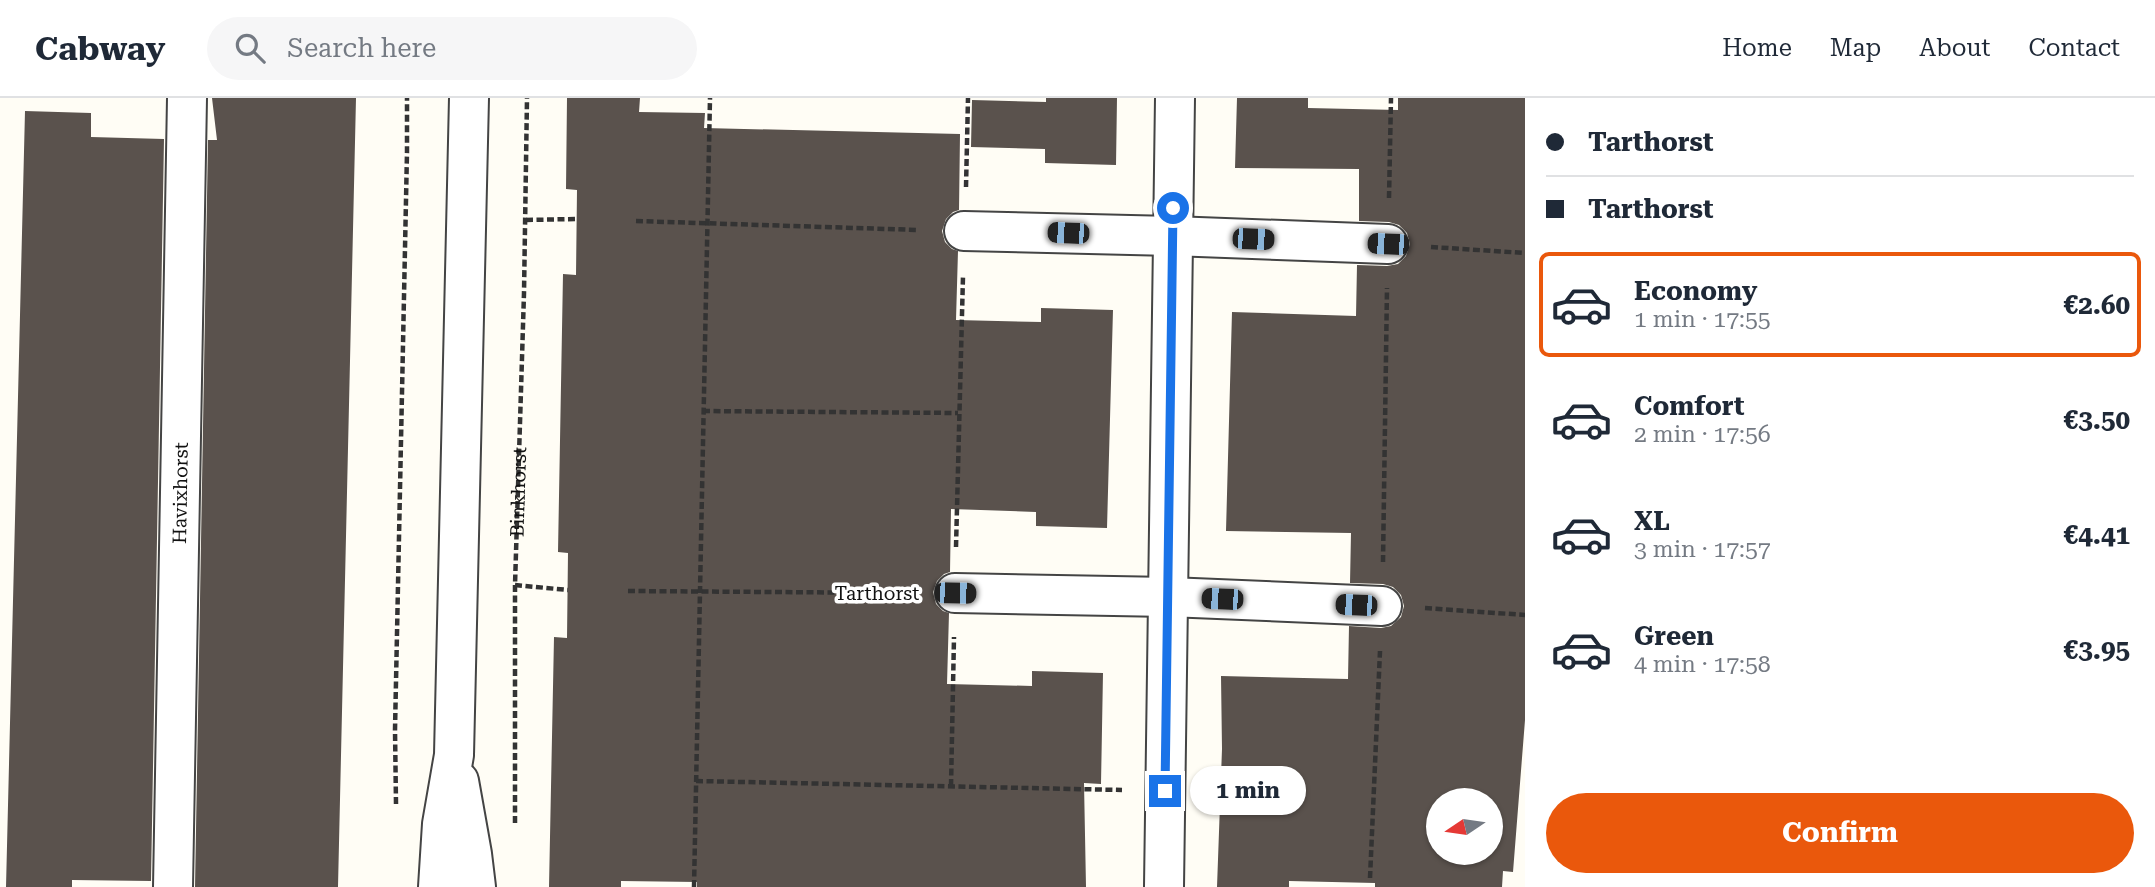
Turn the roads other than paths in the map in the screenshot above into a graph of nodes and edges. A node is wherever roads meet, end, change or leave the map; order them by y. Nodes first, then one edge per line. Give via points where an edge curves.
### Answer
1 (187, 98) edge
2 (469, 98) edge
3 (1175, 98) edge
4 (964, 231) road end
5 (1172, 236) junction
6 (1388, 244) road end
7 (955, 593) road end
8 (1169, 597) junction
9 (1382, 606) road end
10 (454, 755) junction
11 (173, 887) edge
12 (438, 887) edge
13 (476, 887) edge
14 (1164, 887) edge

1 - 11 street, Havixhorst
2 - 10 street
3 - 5 street
4 - 5 street
5 - 6 street
5 - 8 street
7 - 8 street
8 - 9 street
8 - 14 street
10 - 12 street via 442,824
10 - 13 street

